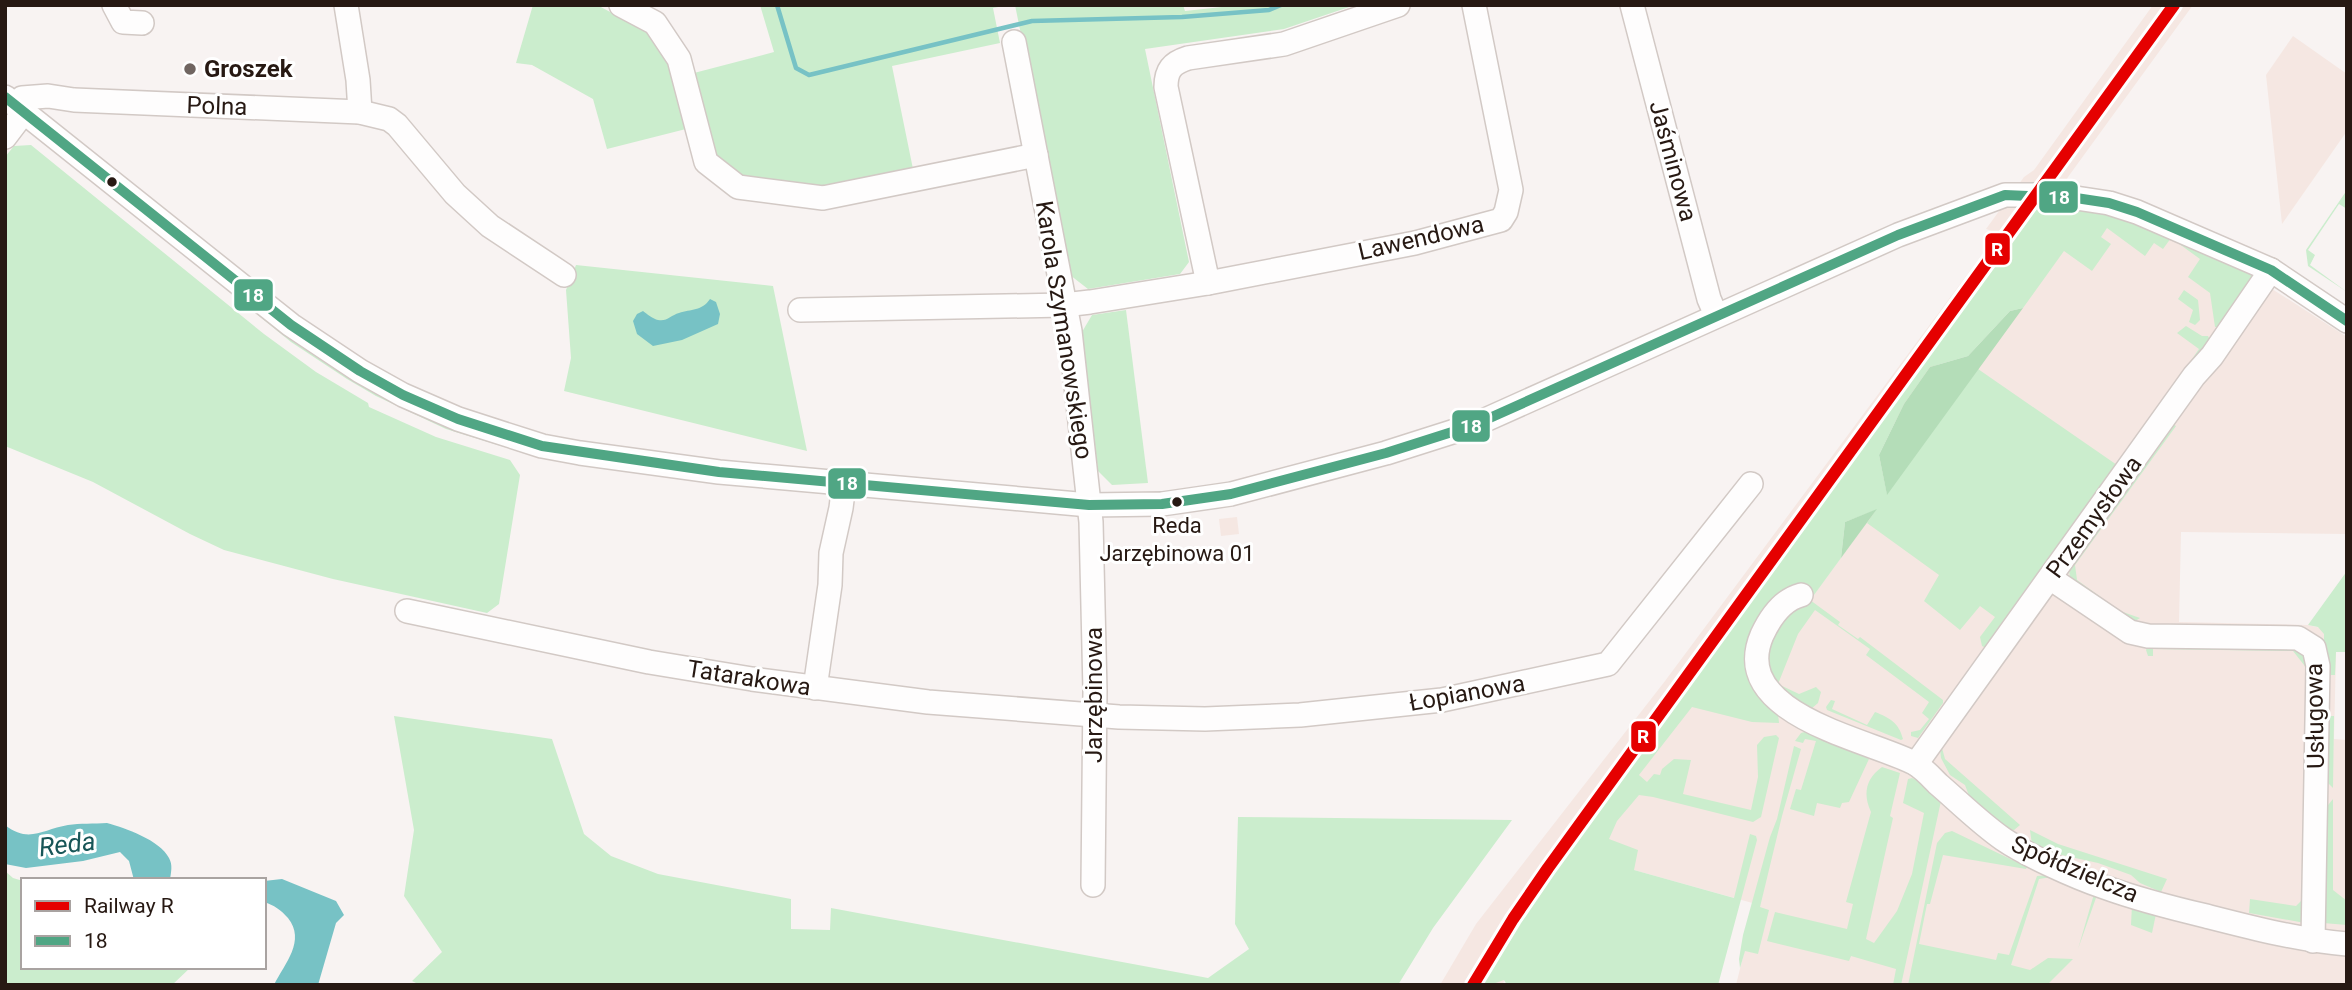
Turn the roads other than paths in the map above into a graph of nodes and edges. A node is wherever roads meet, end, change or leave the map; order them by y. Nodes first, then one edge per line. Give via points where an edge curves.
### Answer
1 (114, 5) edge
2 (346, 5) edge
3 (621, 5) edge
4 (1398, 5) edge
5 (1474, 5) edge
6 (1632, 5) edge
7 (142, 23) dead end
8 (1014, 42) dead end
9 (21, 109) edge
10 (359, 112) junction
11 (5, 136) edge
12 (1037, 155) junction
13 (2271, 270) junction
14 (564, 275) dead end
15 (1208, 283) junction
16 (1064, 305) junction
17 (800, 310) dead end
18 (1716, 315) junction
19 (2347, 321) edge
20 (844, 484) junction
21 (1751, 484) dead end
22 (1089, 506) junction
23 (2050, 578) junction
24 (1801, 595) dead end
25 (407, 611) dead end
26 (815, 688) junction
27 (1094, 716) junction
28 (1916, 764) junction
29 (1093, 885) dead end
30 (2313, 942) junction
31 (2347, 944) edge

1 - 7 street via 123,22
2 - 10 street
3 - 12 street via 655,23 679,59 706,162 737,187 823,198
4 - 15 street via 1284,44 1188,58 1170,67 1166,87
5 - 15 street, Lawendowa via 1511,190 1501,220 1415,243
6 - 18 street, Jaśminowa
8 - 12 street, Karola Szymanowskiego
9 - 10 street, Polna via 22,98 48,96
9 - 11 street
9 - 20 street via 291,325 353,367 432,408 539,456 580,453
10 - 14 street, Polna via 397,125 455,194 490,226
12 - 16 street, Karola Szymanowskiego
13 - 18 street via 2109,203 2005,195 1898,235
13 - 19 street
13 - 23 street, Przemysłowa
15 - 16 street, Lawendowa
16 - 17 street, Lawendowa
16 - 22 street, Karola Szymanowskiego
18 - 22 street via 1447,435 1231,494 1154,505
20 - 22 street
20 - 26 street
21 - 27 street, Łopianowa via 1608,664 1390,706 1229,718
22 - 27 street, Jarzębinowa
23 - 28 street, Przemysłowa
23 - 30 street, Usługowa via 2130,632 2298,638 2314,648 2318,666
24 - 28 street, Spółdzielcza via 1781,606 1768,623 1756,656 1758,674 1793,714
25 - 26 street, Tatarakowa via 649,662
26 - 27 street, Tatarakowa
27 - 29 street, Jarzębinowa
28 - 30 street, Spółdzielcza via 2003,839 2065,870 2166,906
30 - 31 street, Spółdzielcza

